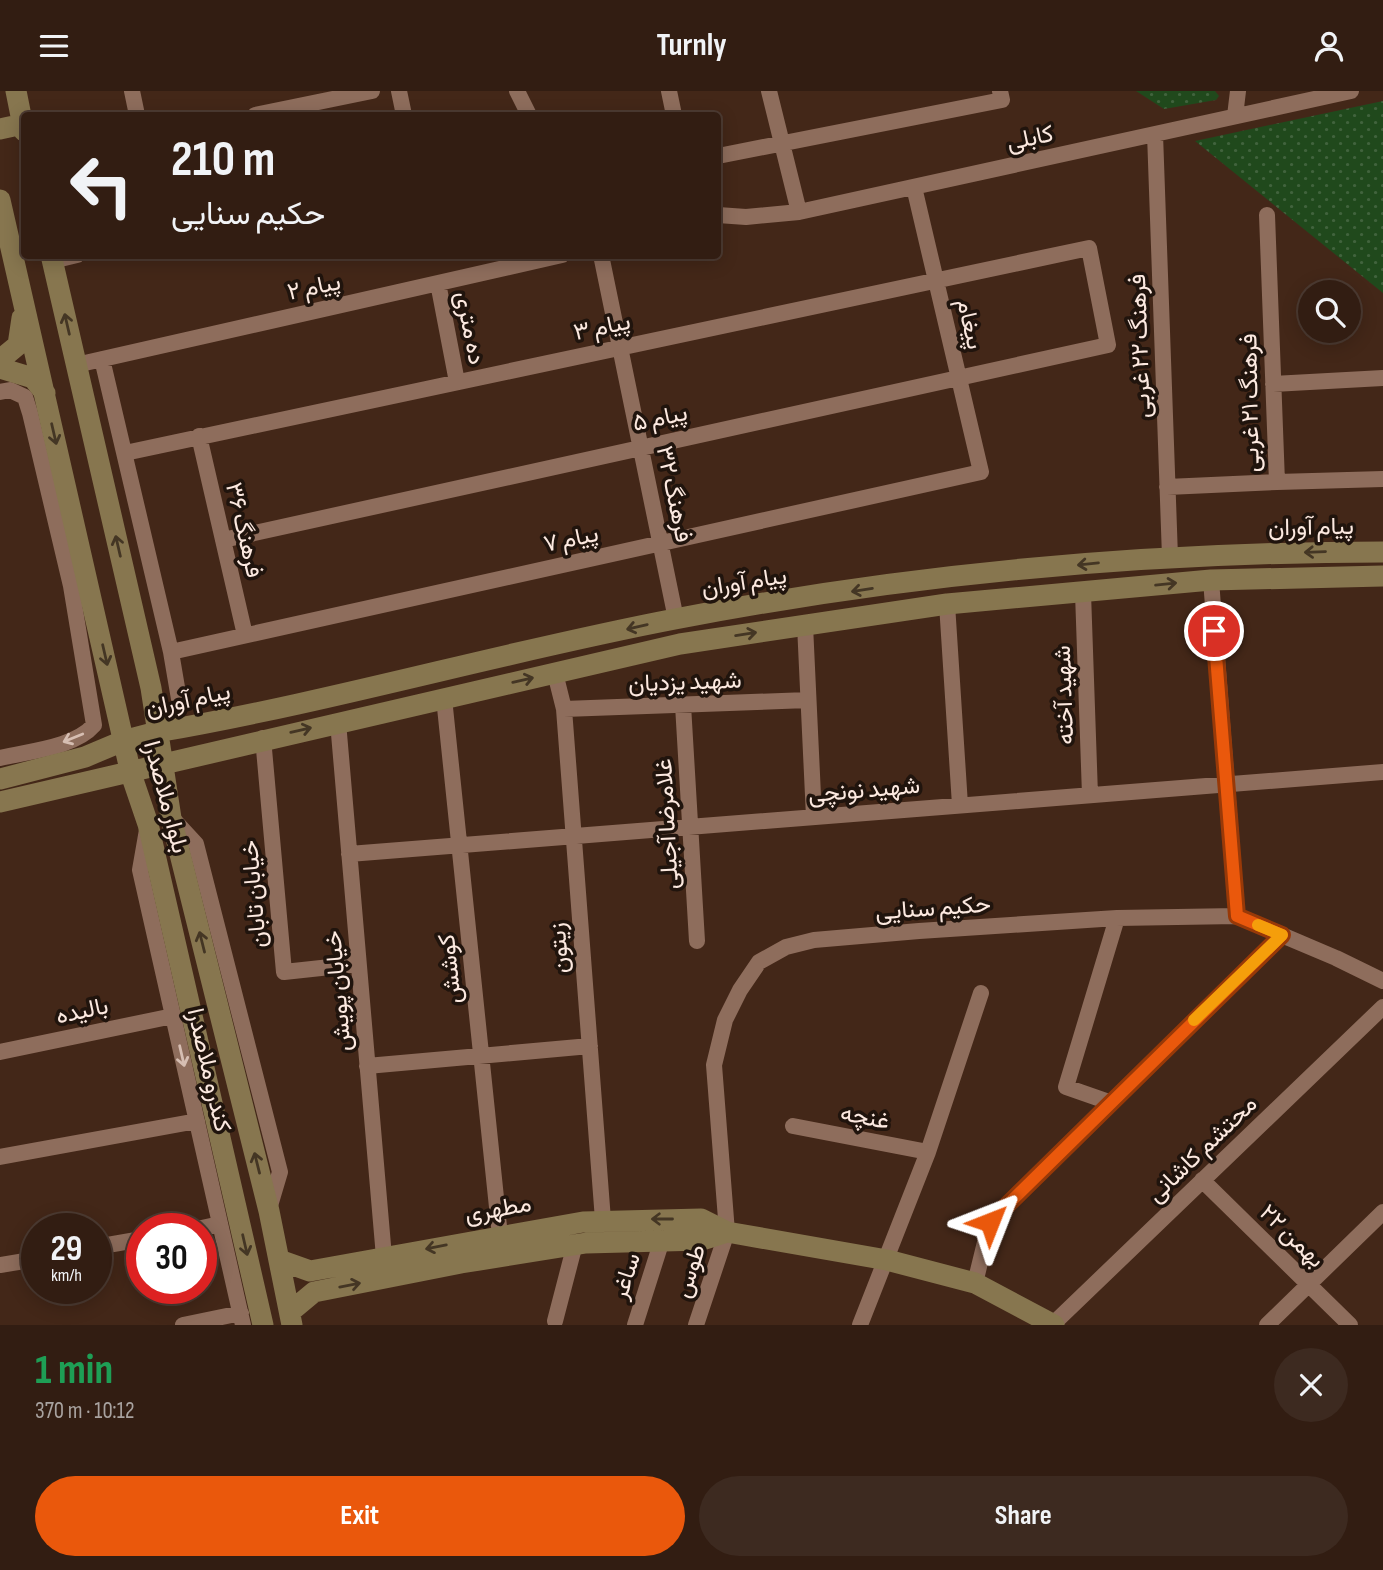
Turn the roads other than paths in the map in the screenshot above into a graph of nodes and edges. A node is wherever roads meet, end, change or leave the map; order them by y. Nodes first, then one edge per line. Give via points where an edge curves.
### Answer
1 (16, 91) edge
2 (132, 91) edge
3 (372, 91) edge
4 (399, 91) edge
5 (517, 91) edge
6 (669, 91) edge
7 (769, 91) edge
8 (1000, 91) edge
9 (1238, 91) edge
10 (1351, 91) edge
11 (136, 112) edge
12 (270, 112) edge
13 (403, 112) edge
14 (528, 112) edge
15 (673, 112) edge
16 (21, 114) edge
17 (1235, 116) junction
18 (21, 127) edge
19 (0, 129) edge
20 (1155, 134) junction
21 (782, 145) junction
22 (721, 155) edge
23 (914, 187) junction
24 (0, 200) edge
25 (799, 212) junction
26 (721, 215) edge
27 (1267, 215) dead end
28 (52, 259) edge
29 (544, 259) edge
30 (602, 259) edge
31 (936, 280) junction
32 (438, 283) junction
33 (22, 306) junction
34 (1108, 345) joint
35 (620, 347) junction
36 (102, 359) junction
37 (0, 361) edge
38 (76, 365) junction
39 (0, 368) edge
40 (959, 377) junction
41 (1383, 378) edge
42 (457, 381) junction
43 (1273, 384) junction
44 (0, 392) edge
45 (45, 394) junction
46 (199, 436) junction
47 (641, 446) junction
48 (125, 453) junction
49 (981, 472) joint
50 (1383, 479) edge
51 (1277, 482) junction
52 (1167, 487) junction
53 (223, 540) junction
54 (660, 543) junction
55 (1383, 552) edge
56 (1170, 557) junction
57 (1008, 572) junction
58 (153, 575) junction
59 (1383, 576) edge
60 (1211, 580) junction
61 (126, 582) junction
62 (71, 586) junction
63 (1083, 593) junction
64 (1010, 599) junction
65 (947, 604) junction
66 (97, 619) junction
67 (676, 619) junction
68 (805, 625) junction
69 (245, 635) junction
70 (171, 652) junction
71 (555, 673) junction
72 (151, 688) junction
73 (115, 696) junction
74 (444, 698) junction
75 (179, 699) dead end
76 (808, 700) junction
77 (683, 705) junction
78 (564, 709) junction
79 (338, 722) junction
80 (205, 724) junction
81 (157, 732) junction
82 (263, 738) junction
83 (123, 741) junction
84 (211, 751) junction
85 (85, 757) junction
86 (0, 758) edge
87 (164, 765) junction
88 (1383, 772) edge
89 (131, 774) junction
90 (0, 779) edge
91 (89, 779) junction
92 (1224, 784) junction
93 (1090, 795) junction
94 (0, 802) edge
95 (960, 805) junction
96 (814, 817) junction
97 (171, 818) junction
98 (148, 824) junction
99 (688, 827) junction
100 (574, 836) junction
101 (460, 845) junction
102 (349, 854) junction
103 (1237, 916) junction
104 (1117, 918) junction
105 (1282, 935) junction
106 (697, 941) dead end
107 (358, 964) junction
108 (1383, 981) edge
109 (982, 993) dead end
110 (1383, 1007) edge
111 (173, 1016) junction
112 (590, 1046) junction
113 (0, 1052) edge
114 (481, 1056) junction
115 (367, 1066) junction
116 (1109, 1102) junction
117 (197, 1121) junction
118 (793, 1126) dead end
119 (928, 1152) junction
120 (0, 1157) edge
121 (1202, 1180) junction
122 (1383, 1212) edge
123 (603, 1220) junction
124 (220, 1224) junction
125 (217, 1225) edge
126 (727, 1232) junction
127 (500, 1236) junction
128 (662, 1240) junction
129 (575, 1244) junction
130 (384, 1257) junction
131 (279, 1259) junction
132 (887, 1260) junction
133 (21, 1262) edge
134 (0, 1265) edge
135 (312, 1281) junction
136 (975, 1283) junction
137 (1309, 1284) junction
138 (242, 1319) edge
139 (291, 1319) edge
140 (555, 1321) dead end
141 (183, 1325) edge
142 (263, 1325) edge
143 (635, 1325) edge
144 (696, 1325) edge
145 (860, 1325) edge
146 (1053, 1325) edge
147 (1267, 1325) edge
148 (1350, 1325) edge

1 - 16 main road
2 - 11 street
3 - 12 street
4 - 13 street
5 - 14 street
6 - 15 street
7 - 21 street
8 - 21 street via 1002,100
9 - 17 street
10 - 17 street, کابلی
17 - 20 street, کابلی
18 - 19 main road
20 - 23 street, کابلی
20 - 52 street, فرهنگ ۲۲ غربی
21 - 22 street
21 - 25 street
23 - 25 street, کابلی
23 - 31 street, پیغام
24 - 33 main road, بلوار ملاصدرا
25 - 26 street, کابلی
27 - 43 street, فرهنگ ۲۱ غربی
38 -> 28 main road, بلوار ملاصدرا
29 - 32 street, پیام ۲
30 - 35 street, فرهنگ ۳۲
31 - 34 street, پیام ۳ via 1088,248
31 - 35 street, پیام ۳
31 - 40 street, پیغام
32 - 36 street, پیام ۲
32 - 42 street, ده متری
33 - 37 main road via 18,345
33 - 45 main road, بلوار ملاصدرا
34 - 40 street, پیام ۵
35 - 42 street, پیام ۳
35 - 47 street, فرهنگ ۳۲
36 - 38 street, پیام ۲
36 - 48 street
61 -> 38 main road, بلوار ملاصدرا
39 - 45 main road via 33,378
40 - 47 street, پیام ۵
40 - 49 street, پیغام
41 - 43 street
42 - 46 street, پیام ۳
43 - 51 street, فرهنگ ۲۱ غربی
44 - 62 street via 10,390 25,397
45 -> 66 main road, بلوار ملاصدرا
46 - 48 street, پیام ۳
46 - 53 street, فرهنگ ۳۶
47 - 53 street, پیام ۵
47 - 54 street, فرهنگ ۳۲
48 - 58 street
49 - 54 street, پیام ۷
50 - 51 street
51 - 52 street, فرهنگ ۲۱ غربی
52 - 56 street, فرهنگ ۲۲ غربی
53 - 69 street, فرهنگ ۳۶
54 - 67 street, فرهنگ ۳۲
54 - 69 street, پیام ۷
55 -> 56 main road, پیام آوران
56 -> 57 main road, پیام آوران
57 - 64 main road
57 -> 67 main road, پیام آوران via 936,578
58 - 61 street
58 - 70 street
59 - 60 main road, پیام آوران
63 -> 60 main road, پیام آوران
60 - 92 street
61 - 72 main road, بلوار ملاصدرا
62 - 66 street
62 -> 86 street via 94,725 60,743
63 - 64 main road, پیام آوران
63 - 93 street, شهید آخته
64 - 65 main road, پیام آوران
65 - 68 main road, پیام آوران
65 - 95 street
66 -> 73 main road, بلوار ملاصدرا
67 -> 80 main road, پیام آوران
71 -> 68 main road, پیام آوران via 680,644
68 - 76 street
69 - 70 street, پیام ۷
70 - 75 street
74 -> 71 main road, پیام آوران
71 - 78 street, زیتون
72 - 73 main road via 133,698
72 - 81 main road, بلوار ملاصدرا
73 - 83 main road, بلوار ملاصدرا
74 - 79 main road, پیام آوران
74 - 101 street, کوشش
76 - 77 street, شهید یزدیان
76 - 96 street
77 - 78 street, شهید یزدیان
77 - 99 street, غلامرضا آجیلی
78 - 100 street, زیتون
82 -> 79 main road, پیام آوران
79 - 102 street, خیابان پویش
80 - 81 main road, پیام آوران
80 - 84 main road via 199,740
81 - 83 main road, پیام آوران
81 - 87 main road, بلوار ملاصدرا
82 - 84 main road, پیام آوران
82 - 107 street, خیابان تابان via 284,972
83 - 85 main road, پیام آوران
83 - 89 main road, بلوار ملاصدرا
84 - 87 main road, پیام آوران
85 - 90 main road, پیام آوران
85 - 91 main road via 93,764
87 - 89 main road, پیام آوران
87 - 97 main road, بلوار ملاصدرا
88 - 92 street, شهید نونچی
89 - 91 main road, پیام آوران
89 - 98 main road, بلوار ملاصدرا
91 - 94 main road, پیام آوران
92 - 93 street, شهید نونچی
92 - 103 street
93 - 95 street, شهید نونچی
95 - 96 street, شهید نونچی
96 - 99 street, شهید نونچی
97 - 98 main road via 154,812
131 -> 97 main road, بلوار ملاصدرا
98 - 111 street, کندرو ملاصدرا via 140,870
98 -> 142 main road, بلوار ملاصدرا
99 - 100 street, شهید نونچی
99 - 106 street, غلامرضا آجیلی
100 - 101 street, شهید نونچی
100 - 112 street, زیتون
101 - 102 street, شهید نونچی
101 - 114 street, کوشش
102 - 107 street, خیابان پویش
103 - 104 street, حکیم سنایی
103 - 105 street, حکیم سنایی
104 - 116 street via 1066,1087
104 - 126 street, حکیم سنایی via 814,940 786,947 759,962 725,1020 714,1065
105 - 108 street, حکیم سنایی
105 - 116 street
107 - 115 street, خیابان پویش
109 - 119 street
110 - 121 street, محتشم کاشانی
111 - 113 street, بالیده
111 -> 117 street, کندرو ملاصدرا
112 - 114 street
112 - 123 street, زیتون
114 - 115 street
114 - 127 street, کوشش
115 - 130 street, خیابان پویش
116 - 136 street via 990,1222
117 - 120 street
117 - 124 street, کندرو ملاصدرا
118 - 119 street, غنچه
119 - 132 street
121 - 137 street, ۲۲ بهمن
121 - 146 street, محتشم کاشانی
122 - 137 street
126 -> 123 main road, مطهری via 701,1219
123 - 127 main road, مطهری
124 - 125 street
124 - 138 street, کندرو ملاصدرا
126 - 128 main road, مطهری via 702,1240
126 - 132 main road, مطهری
126 - 144 street, طوس
127 -> 130 main road, مطهری
128 - 129 main road, مطهری
128 - 143 street, ساغر
135 -> 129 main road, مطهری
129 - 140 street
130 - 135 main road, مطهری
131 - 135 main road
131 - 139 main road, بلوار ملاصدرا
132 - 136 main road, مطهری
132 - 145 street
133 - 134 street
135 - 139 main road, مطهری
136 - 146 main road, مطهری
137 - 147 street
137 - 148 street, ۲۲ بهمن
138 - 141 street

